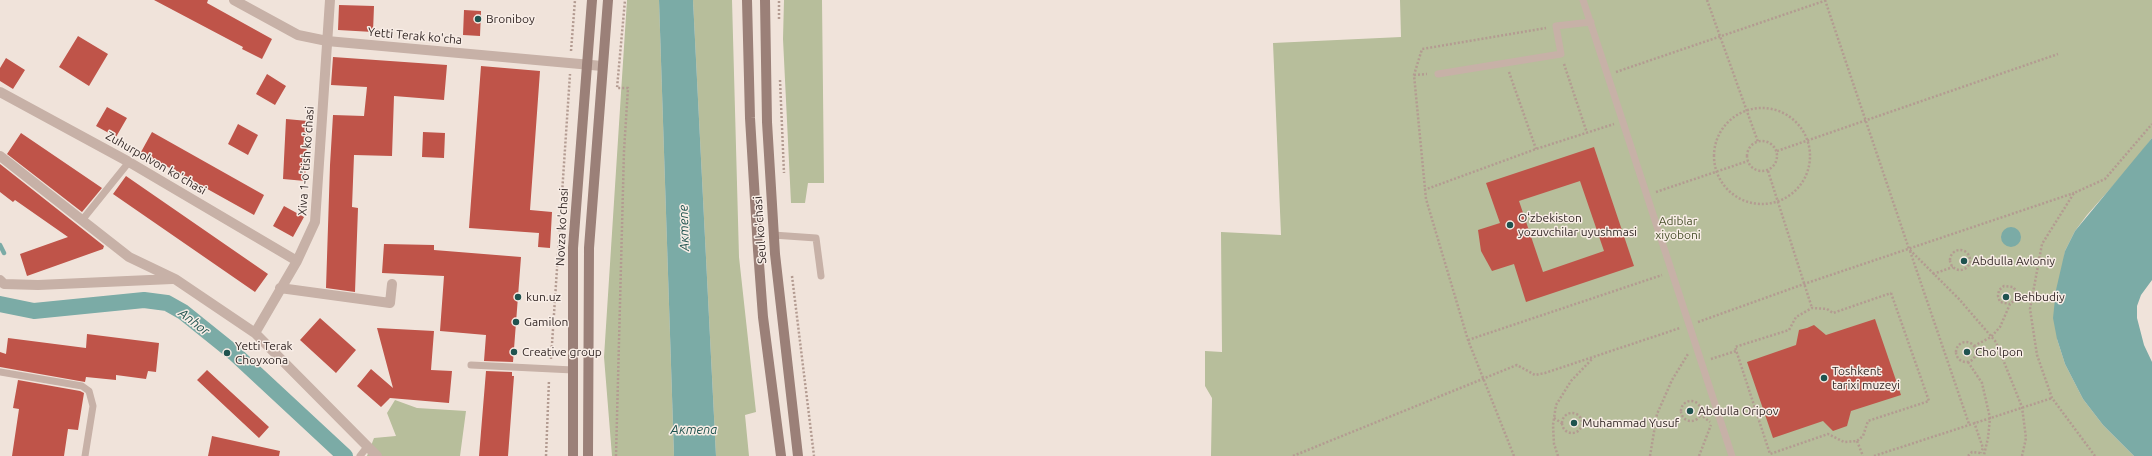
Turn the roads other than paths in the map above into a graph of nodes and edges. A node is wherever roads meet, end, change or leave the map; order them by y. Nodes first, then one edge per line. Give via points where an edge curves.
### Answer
1 (234, 0) edge
2 (330, 0) edge
3 (592, 0) edge
4 (608, 0) edge
5 (747, 0) edge
6 (765, 0) edge
7 (1583, 0) edge
8 (1591, 22) junction
9 (327, 41) junction
10 (586, 65) junction
11 (602, 66) junction
12 (1438, 74) dead end
13 (0, 92) edge
14 (0, 156) edge
15 (129, 162) junction
16 (83, 219) junction
17 (773, 235) junction
18 (297, 261) junction
19 (821, 276) dead end
20 (175, 279) junction
21 (0, 280) edge
22 (392, 284) dead end
23 (280, 288) junction
24 (255, 333) junction
25 (471, 365) dead end
26 (573, 370) junction
27 (0, 372) edge
28 (363, 452) edge
29 (85, 456) edge
30 (377, 456) edge
31 (573, 456) edge
32 (588, 456) edge
33 (781, 456) edge
34 (798, 456) edge
35 (1732, 456) edge

1 - 9 street, Yetti Terak ko'cha via 298,35
2 - 9 street, Xiva 1-o'tish ko'chasi
3 - 10 main road, Novza ko'chasi
4 - 11 main road
5 - 33 main road, Seul ko'chasi via 750,118 758,257
6 - 17 main road, Seul ko'chasi via 767,122
7 - 8 lane
8 - 12 lane via 1556,26 1561,54
8 - 35 lane
9 - 10 street, Yetti Terak ko'cha
9 - 18 street, Xiva 1-o'tish ko'chasi via 315,222
10 - 11 street, Yetti Terak ko'cha
10 - 26 main road, Novza ko'chasi via 573,248
11 - 32 main road via 590,248
13 - 15 street, Zuhurpolvon ko'chasi
14 - 16 street
15 - 16 lane
15 - 18 street, Zuhurpolvon ko'chasi
16 - 20 street via 129,257
17 - 19 lane via 816,238
17 - 34 main road, Seul ko'chasi
18 - 23 street, Xiva 1-o'tish ko'chasi
20 - 21 street via 38,285 4,284
20 - 24 street
22 - 23 street via 390,303
23 - 24 street, Xiva 1-o'tish ko'chasi
24 - 28 street
25 - 26 lane
26 - 31 main road, Novza ko'chasi
27 - 29 lane via 82,386 89,391 93,406
28 - 30 street

